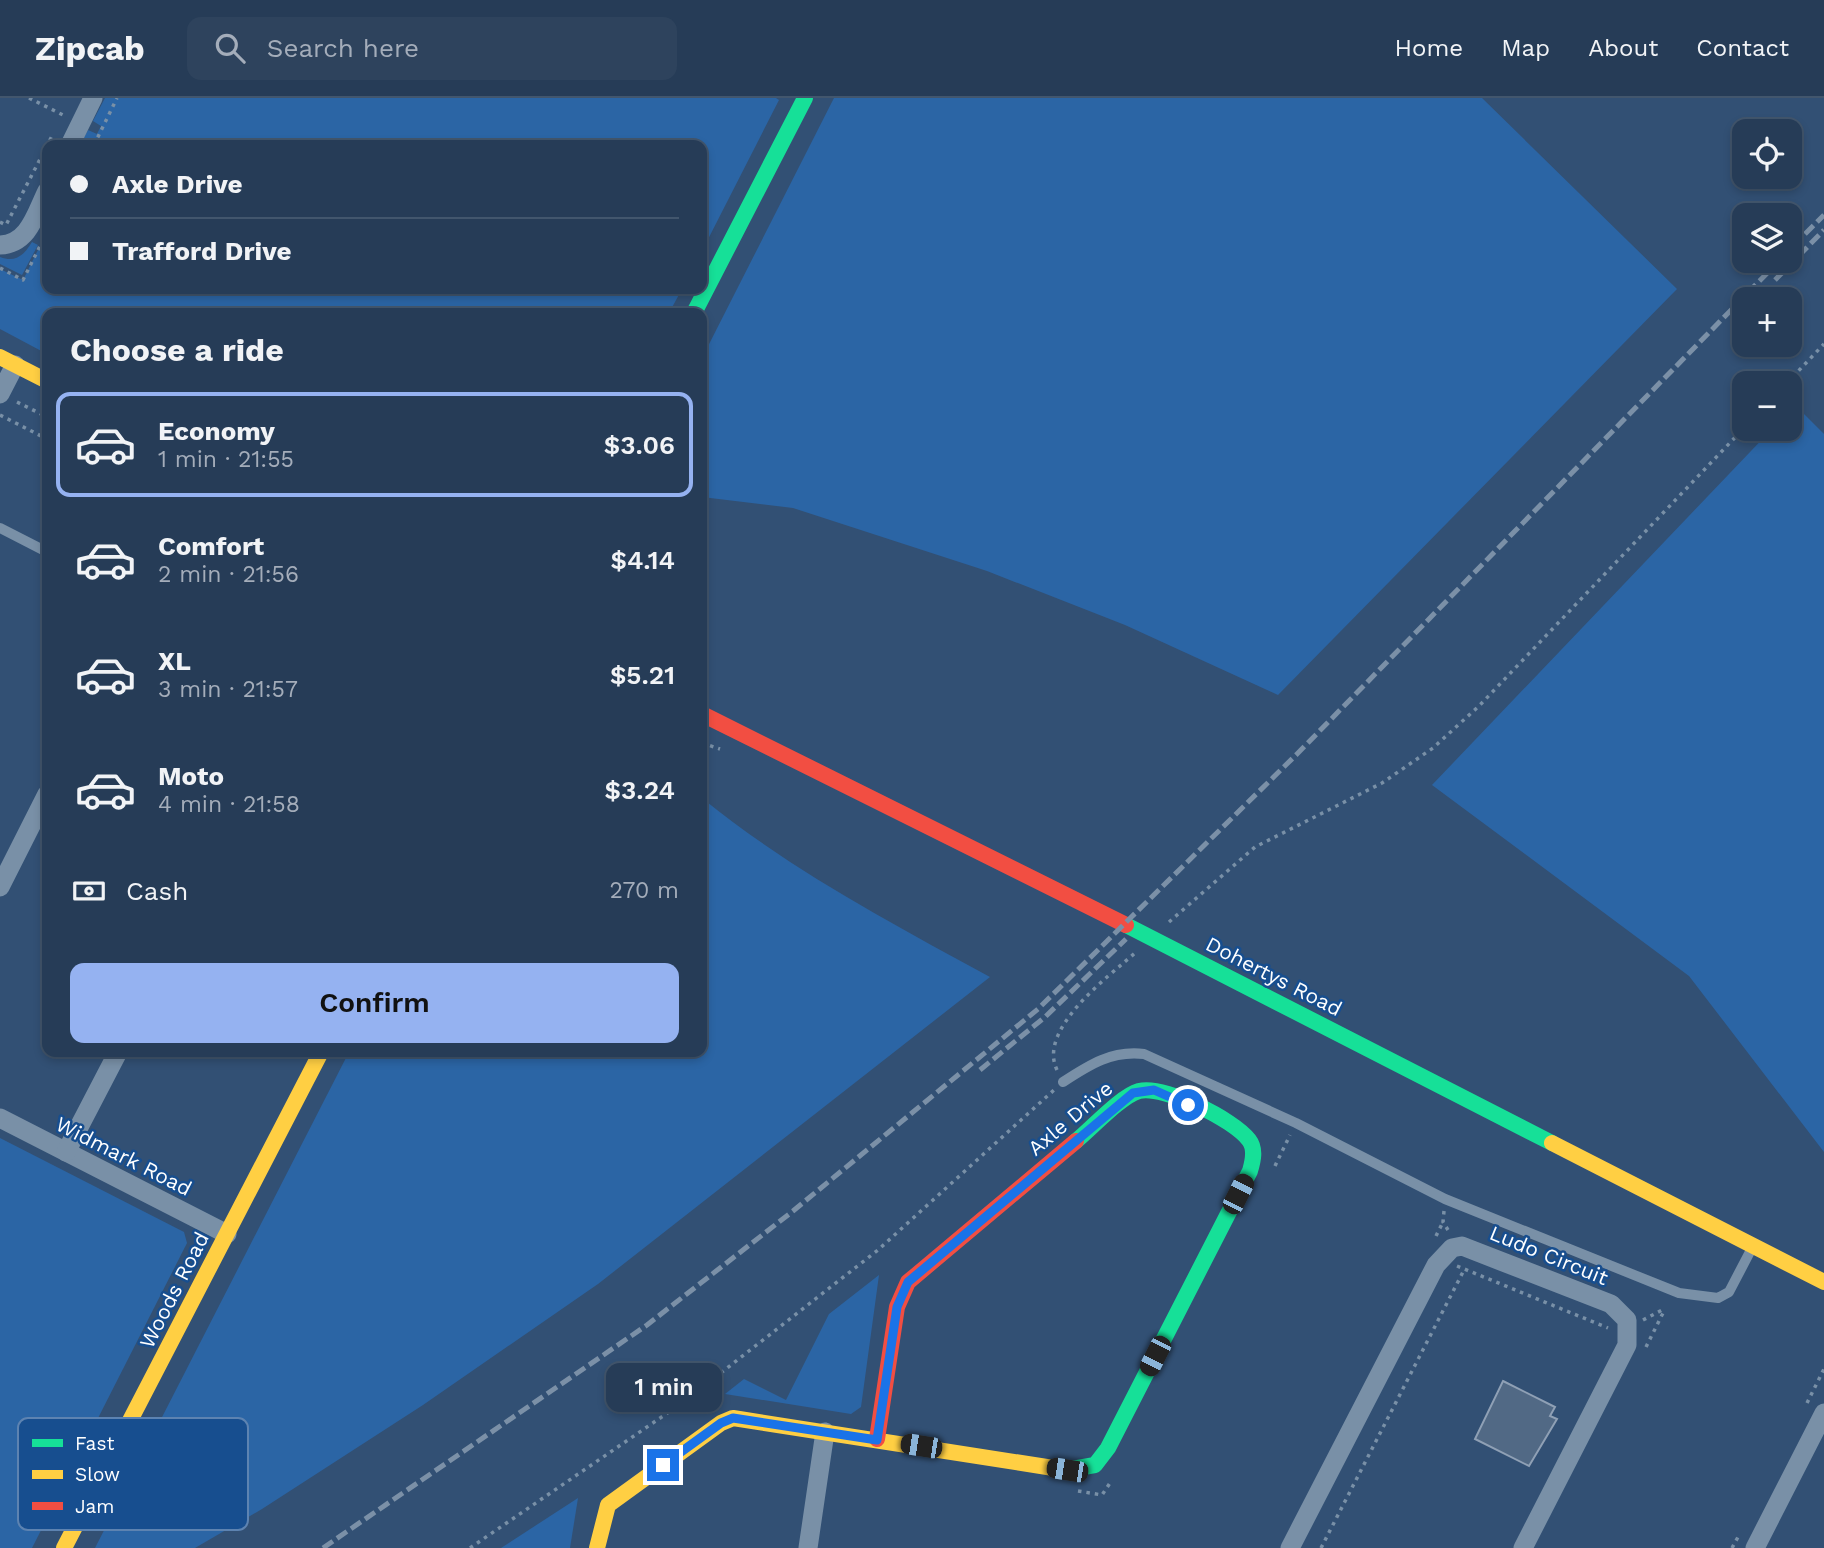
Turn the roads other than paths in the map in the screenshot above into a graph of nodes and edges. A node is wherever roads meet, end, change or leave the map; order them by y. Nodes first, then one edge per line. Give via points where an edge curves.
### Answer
1 (805, 98) edge
2 (80, 102) edge
3 (71, 140) edge
4 (42, 201) edge
5 (0, 245) edge
6 (707, 288) edge
7 (8, 361) edge
8 (42, 378) edge
9 (0, 393) edge
10 (0, 528) edge
11 (42, 549) edge
12 (707, 716) edge
13 (40, 827) edge
14 (0, 887) edge
15 (115, 1057) edge
16 (318, 1057) edge
17 (1063, 1082) road end
18 (0, 1118) edge
19 (66, 1152) junction
20 (227, 1234) junction
21 (1753, 1246) junction
22 (1824, 1282) edge
23 (1824, 1413) edge
24 (132, 1418) edge
25 (825, 1432) junction
26 (877, 1440) junction
27 (74, 1530) edge
28 (65, 1548) edge
29 (597, 1548) edge
30 (808, 1548) edge
31 (1290, 1548) edge
32 (1523, 1548) edge
33 (1755, 1548) edge

1 - 6 street
2 - 3 street
4 - 5 street via 25,235
7 - 8 street
7 - 9 street
10 - 11 lane
12 - 21 street, Dohertys Road via 1097,910 1161,937
13 - 14 street
15 - 19 street
16 - 20 street, Woods Road
17 - 21 lane via 1108,1056 1144,1054 1296,1123 1445,1199 1679,1293 1718,1298 1729,1292
18 - 19 street, Widmark Road
19 - 20 street, Widmark Road
20 - 24 street, Woods Road
21 - 22 street, Dohertys Road
23 - 33 street
25 - 26 street
25 - 29 street via 727,1420 608,1505
25 - 30 street
26 - 26 street, Axle Drive via 1067,1470 1095,1465 1108,1448 1253,1162 1252,1145 1242,1133 1154,1090 1133,1093 908,1282 897,1307
27 - 28 street, Woods Road
31 - 32 street, Ludo Circuit via 1440,1258 1458,1247 1474,1249 1611,1304 1620,1310 1628,1345

